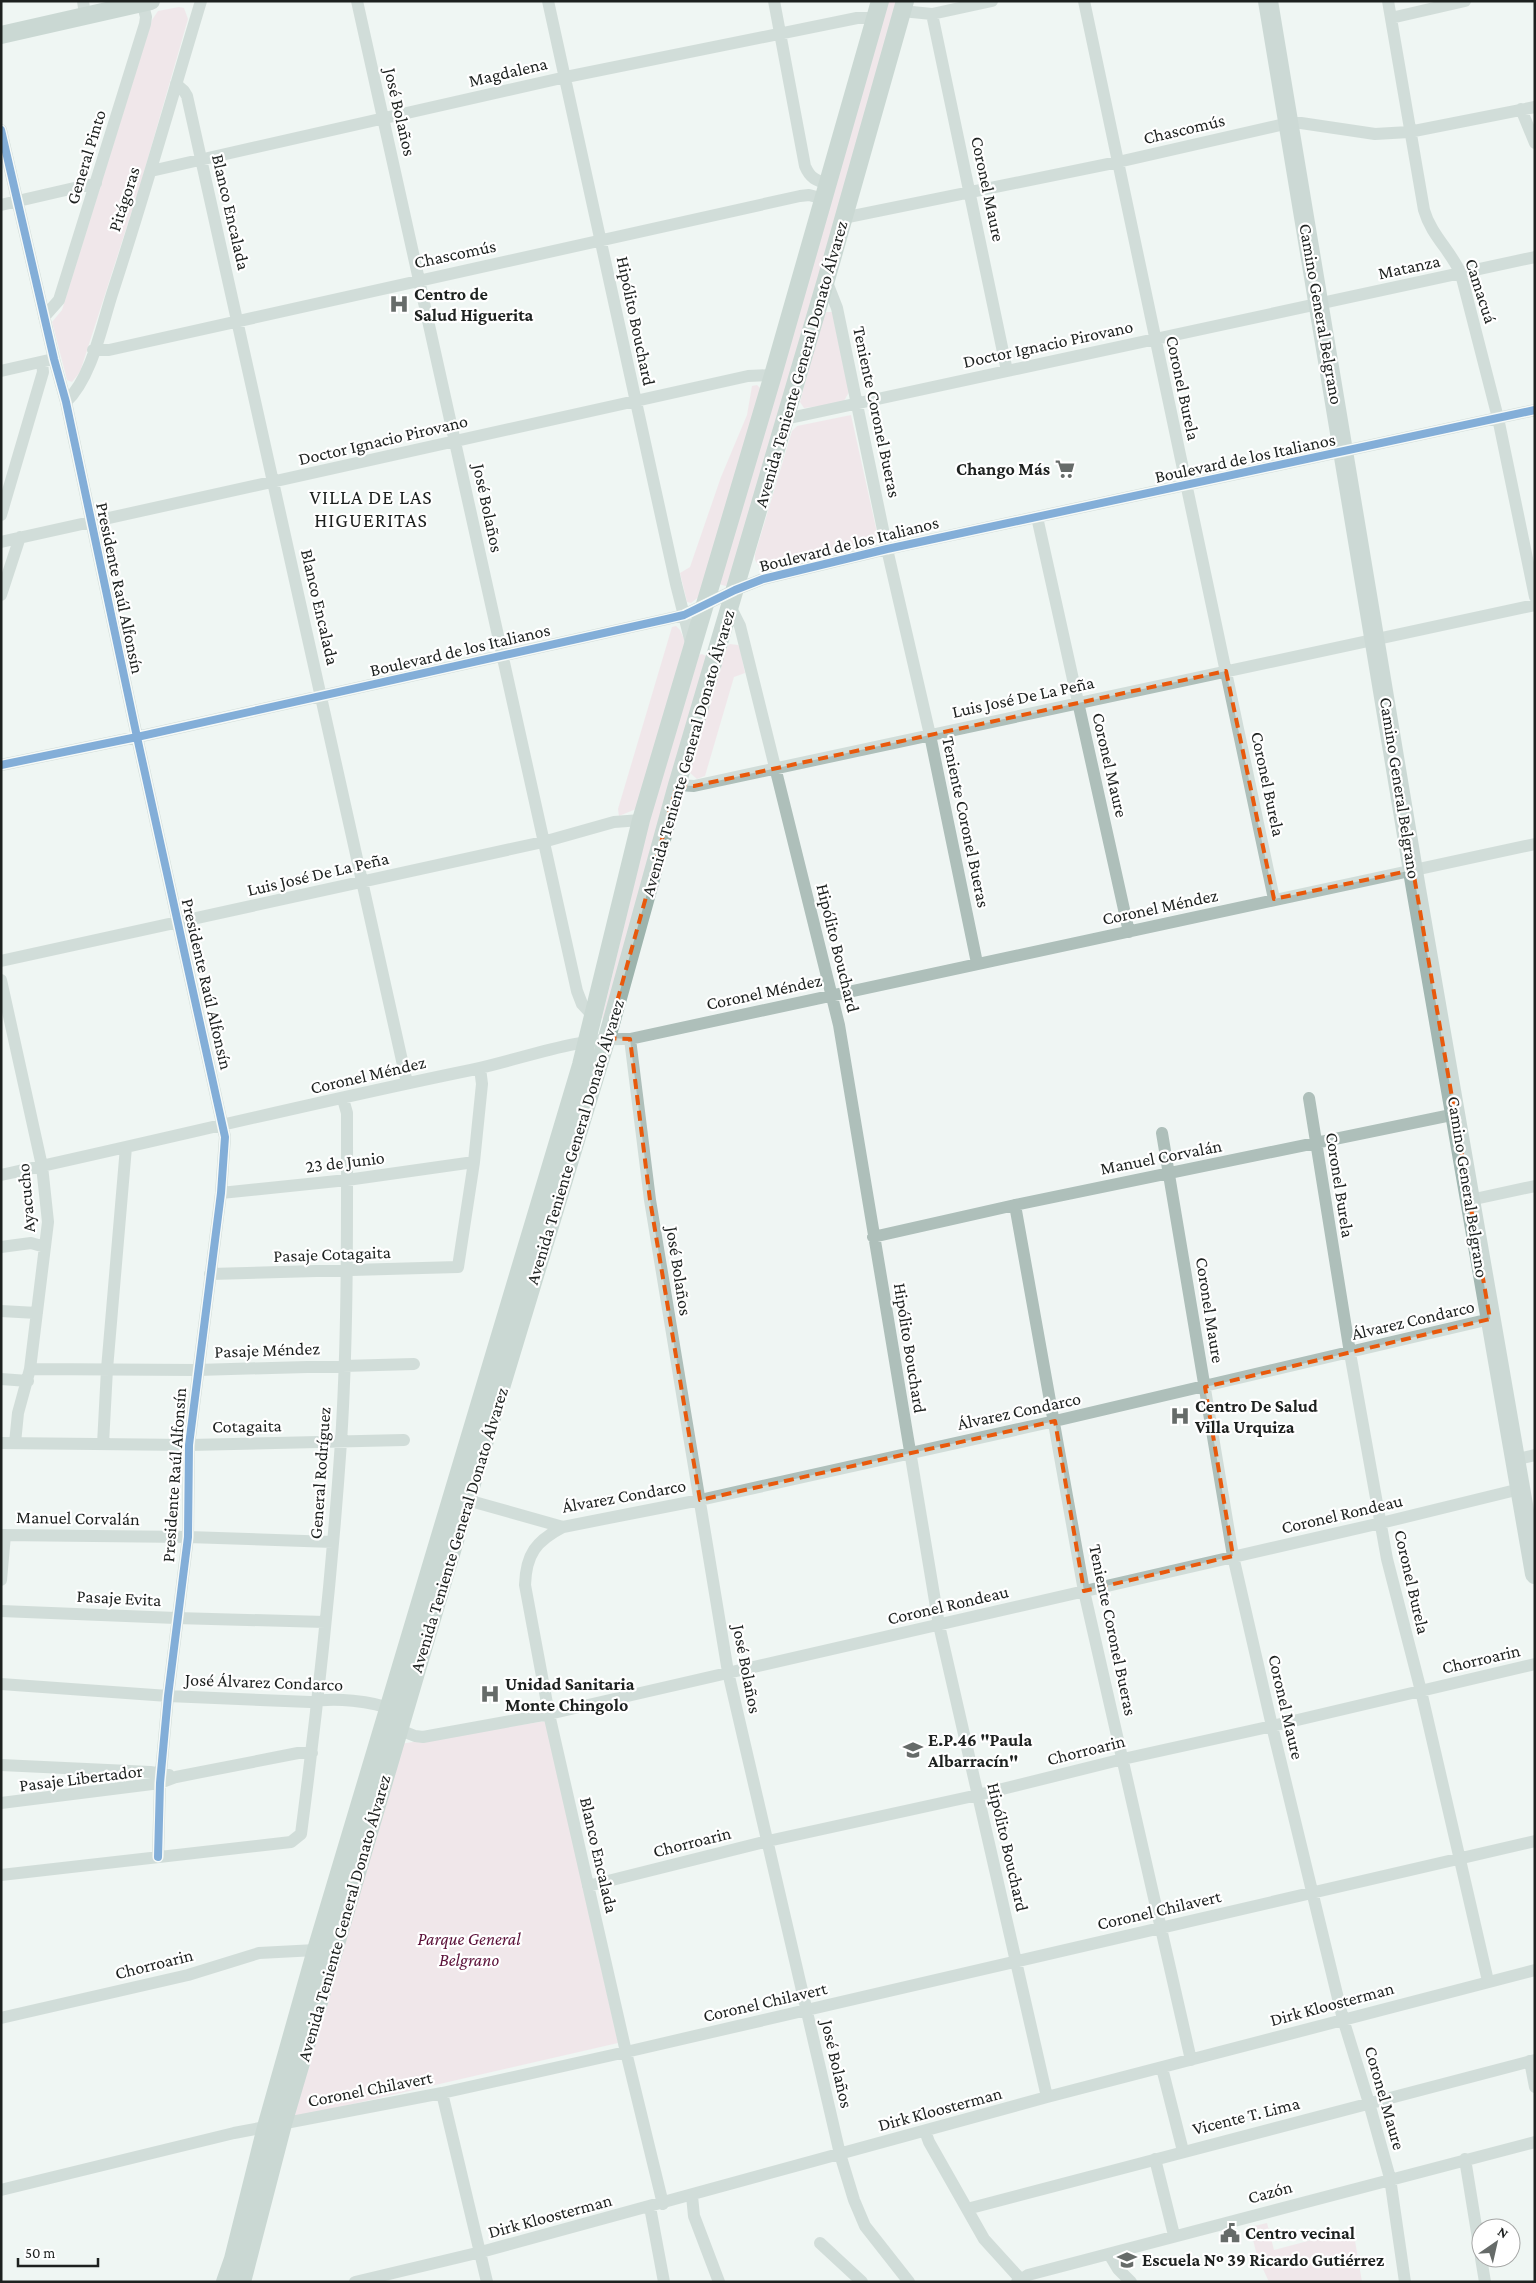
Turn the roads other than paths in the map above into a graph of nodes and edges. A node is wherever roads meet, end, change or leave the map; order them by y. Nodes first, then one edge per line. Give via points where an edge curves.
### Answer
1 (201, 1) edge
2 (357, 1) edge
3 (548, 1) edge
4 (774, 1) edge
5 (992, 1) edge
6 (1084, 1) edge
7 (1268, 1) edge
8 (1388, 1) edge
9 (1465, 1) edge
10 (146, 2) edge
11 (904, 6) edge
12 (84, 8) edge
13 (877, 10) edge
14 (932, 14) junction
15 (1391, 18) junction
16 (779, 33) junction
17 (1, 35) edge
18 (566, 77) junction
19 (176, 84) junction
20 (1535, 106) edge
21 (1521, 109) junction
22 (383, 118) junction
23 (1289, 123) junction
24 (1, 130) edge
25 (1409, 132) junction
26 (1535, 143) edge
27 (200, 161) junction
28 (1118, 162) junction
29 (152, 171) junction
30 (811, 177) junction
31 (96, 183) junction
32 (820, 192) junction
33 (971, 193) junction
34 (19, 201) junction
35 (1, 205) edge
36 (843, 218) junction
37 (600, 240) junction
38 (1535, 257) edge
39 (1461, 274) junction
40 (419, 280) junction
41 (826, 280) junction
42 (1319, 304) junction
43 (44, 316) junction
44 (238, 320) junction
45 (1154, 340) junction
46 (94, 350) junction
47 (48, 361) junction
48 (1007, 371) junction
49 (1, 372) edge
50 (773, 375) junction
51 (66, 402) junction
52 (636, 403) junction
53 (857, 403) junction
54 (1535, 410) edge
55 (1498, 418) junction
56 (785, 419) junction
57 (455, 441) junction
58 (1344, 452) junction
59 (274, 482) junction
60 (1186, 485) junction
61 (1, 515) edge
62 (1037, 517) junction
63 (91, 522) junction
64 (20, 537) junction
65 (1, 542) edge
66 (887, 549) junction
67 (735, 590) junction
68 (1, 595) edge
69 (1535, 597) edge
70 (706, 604) junction
71 (1535, 605) edge
72 (731, 608) junction
73 (684, 615) junction
74 (1376, 640) junction
75 (692, 648) junction
76 (502, 655) junction
77 (1226, 671) junction
78 (322, 696) junction
79 (1078, 703) junction
80 (930, 735) junction
81 (136, 737) junction
82 (1, 765) edge
83 (776, 769) junction
84 (677, 785) junction
85 (641, 820) junction
86 (543, 842) junction
87 (1535, 844) edge
88 (1413, 870) junction
89 (362, 882) junction
90 (1274, 899) junction
91 (178, 923) junction
92 (1129, 932) junction
93 (1, 961) edge
94 (977, 963) junction
95 (1, 980) edge
96 (831, 996) junction
97 (594, 1017) junction
98 (608, 1038) junction
99 (630, 1039) junction
100 (587, 1041) junction
101 (480, 1068) junction
102 (407, 1083) junction
103 (1309, 1098) dead end
104 (343, 1099) junction
105 (1456, 1114) junction
106 (224, 1126) junction
107 (1162, 1133) dead end
108 (1315, 1144) junction
109 (126, 1147) junction
110 (474, 1162) junction
111 (42, 1166) junction
112 (1169, 1173) junction
113 (1, 1175) edge
114 (347, 1180) junction
115 (1535, 1186) edge
116 (220, 1193) junction
117 (1470, 1200) junction
118 (1015, 1205) junction
119 (873, 1237) junction
120 (1, 1247) edge
121 (45, 1247) junction
122 (348, 1271) junction
123 (210, 1274) junction
124 (1, 1311) edge
125 (37, 1312) junction
126 (1490, 1319) junction
127 (1350, 1353) junction
128 (414, 1364) dead end
129 (344, 1366) junction
130 (107, 1369) junction
131 (197, 1370) junction
132 (29, 1375) junction
133 (1, 1379) edge
134 (1205, 1387) junction
135 (1055, 1421) junction
136 (404, 1440) dead end
137 (341, 1441) junction
138 (1, 1443) edge
139 (15, 1443) junction
140 (103, 1444) junction
141 (188, 1445) junction
142 (909, 1452) junction
143 (1535, 1455) edge
144 (1514, 1460) junction
145 (1520, 1489) junction
146 (467, 1500) junction
147 (700, 1500) junction
148 (1381, 1523) junction
149 (563, 1527) junction
150 (3, 1535) edge
151 (188, 1537) junction
152 (333, 1542) junction
153 (1234, 1556) junction
154 (1535, 1574) edge
155 (1, 1580) edge
156 (1084, 1592) junction
157 (1, 1610) edge
158 (176, 1618) junction
159 (325, 1622) junction
160 (939, 1625) junction
161 (1535, 1664) edge
162 (728, 1672) junction
163 (1, 1684) edge
164 (1421, 1691) junction
165 (168, 1696) junction
166 (318, 1700) junction
167 (549, 1714) junction
168 (385, 1715) junction
169 (402, 1722) junction
170 (1272, 1726) junction
171 (312, 1752) junction
172 (1123, 1759) junction
173 (1, 1765) edge
174 (161, 1778) junction
175 (978, 1795) junction
176 (1, 1803) edge
177 (768, 1841) junction
178 (1535, 1841) edge
179 (158, 1858) junction
180 (1458, 1858) junction
181 (1, 1875) edge
182 (588, 1886) junction
183 (1312, 1893) junction
184 (1161, 1928) junction
185 (316, 1950) junction
186 (1016, 1961) junction
187 (1535, 1970) edge
188 (1488, 1981) junction
189 (807, 2010) junction
190 (1, 2018) edge
191 (1343, 2019) junction
192 (626, 2052) junction
193 (1191, 2060) junction
194 (1533, 2060) edge
195 (1162, 2068) junction
196 (1535, 2087) edge
197 (442, 2093) junction
198 (1047, 2097) junction
199 (1369, 2102) junction
200 (274, 2126) junction
201 (925, 2131) junction
202 (1535, 2142) edge
203 (1183, 2150) junction
204 (840, 2154) junction
205 (1155, 2159) junction
206 (1465, 2160) junction
207 (1390, 2178) junction
208 (1, 2190) edge
209 (692, 2196) junction
210 (656, 2206) junction
211 (967, 2209) junction
212 (1474, 2218) edge
213 (1174, 2235) junction
214 (820, 2243) dead end
215 (481, 2252) junction
216 (1109, 2254) junction
217 (1483, 2268) edge
218 (1020, 2281) edge
219 (225, 2282) edge
220 (242, 2282) edge
221 (355, 2282) edge
222 (488, 2282) edge
223 (664, 2282) edge
224 (718, 2282) edge
225 (862, 2282) edge
226 (909, 2282) edge
227 (1131, 2282) edge
228 (1405, 2282) edge
229 (1485, 2282) edge

1 - 19 street, Pitágoras
2 - 22 street, José Bolaños
3 - 18 street, Hipólito Bouchard
4 - 16 street
5 - 14 street
6 - 28 street, Coronel Burela
7 - 23 main road, Camino General Belgrano
8 - 15 street, Camacuá
9 - 15 street
10 - 12 main road
10 - 31 street, General Pinto via 145,24
11 - 14 street
11 - 36 main road, Avenida Teniente General Donato Álvarez
12 - 17 main road
13 - 16 street, Magdalena via 857,18
13 - 32 main road, Avenida Teniente General Donato Álvarez
14 - 33 street, Coronel Maure
15 - 25 street, Camacuá
16 - 18 street, Magdalena
16 - 30 street via 805,166
18 - 22 street, Magdalena
18 - 37 street, Hipólito Bouchard
19 - 27 street, Blanco Encalada via 187,96
19 - 29 street, Pitágoras
20 - 21 street, Chascomús
21 - 25 street, Chascomús
21 - 26 street
22 - 27 street, Magdalena
22 - 40 street, José Bolaños
23 - 25 street, Chascomús via 1375,134
23 - 28 street, Chascomús
23 - 42 main road, Camino General Belgrano
24 - 34 street, Presidente Raúl Alfonsín
25 - 39 street, Camacuá via 1427,222
27 - 29 street, Magdalena
27 - 44 street, Blanco Encalada
28 - 33 street, Chascomús
28 - 45 street, Coronel Burela
29 - 46 street, Pitágoras
30 - 32 street
30 - 32 street via 818,181
31 - 34 street
31 - 43 street, General Pinto via 59,300
32 - 37 street, Chascomús
32 - 50 main road, Avenida Teniente General Donato Álvarez
33 - 36 street, Chascomús
33 - 48 street, Coronel Maure
34 - 35 street
34 - 43 street, Presidente Raúl Alfonsín
36 - 41 main road, Avenida Teniente General Donato Álvarez
37 - 40 street, Chascomús
37 - 52 street, Hipólito Bouchard
38 - 39 street, Matanza
39 - 42 street, Matanza
39 - 55 street, Camacuá
40 - 44 street, Chascomús
40 - 57 street, José Bolaños
41 - 53 street, Teniente Coronel Bueras via 837,308
41 - 56 main road, Avenida Teniente General Donato Álvarez
42 - 45 street, Doctor Ignacio Pirovano
42 - 58 main road, Camino General Belgrano
43 - 47 street, Presidente Raúl Alfonsín
44 - 46 street, Chascomús via 109,350
44 - 59 street, Blanco Encalada
45 - 48 street, Doctor Ignacio Pirovano
45 - 60 street, Coronel Burela
46 - 51 street, Pitágoras via 81,384
47 - 49 street
47 - 51 street, Presidente Raúl Alfonsín
47 - 61 street
48 - 53 street, Doctor Ignacio Pirovano
50 - 52 street, Doctor Ignacio Pirovano via 748,376
50 - 70 main road, Avenida Teniente General Donato Álvarez
51 - 63 street, Presidente Raúl Alfonsín
52 - 57 street, Doctor Ignacio Pirovano
52 - 73 street, Hipólito Bouchard
53 - 56 street, Doctor Ignacio Pirovano
53 - 66 street, Teniente Coronel Bueras
54 - 55 street, Boulevard de los Italianos
55 - 58 street, Boulevard de los Italianos
55 - 69 street, Camacuá
56 - 67 main road, Avenida Teniente General Donato Álvarez
57 - 59 street, Doctor Ignacio Pirovano
57 - 76 street, José Bolaños
58 - 60 street, Boulevard de los Italianos
58 - 74 main road, Camino General Belgrano
59 - 63 street, Doctor Ignacio Pirovano
59 - 78 street, Blanco Encalada
60 - 62 street, Boulevard de los Italianos
60 - 77 street, Coronel Burela
62 - 66 street, Boulevard de los Italianos
62 - 79 street, Coronel Maure
63 - 64 street, Doctor Ignacio Pirovano
63 - 81 street, Presidente Raúl Alfonsín
64 - 65 street, Doctor Ignacio Pirovano
64 - 68 street
66 - 67 street, Boulevard de los Italianos
66 - 80 street, Teniente Coronel Bueras
67 - 70 street, Boulevard de los Italianos
67 - 72 main road, Avenida Teniente General Donato Álvarez
70 - 73 street, Boulevard de los Italianos
70 - 75 main road, Avenida Teniente General Donato Álvarez
71 - 74 street, Luis José De La Peña
72 - 83 street, Hipólito Bouchard via 738,620
72 - 84 main road, Avenida Teniente General Donato Álvarez
73 - 75 street, Hipólito Bouchard
73 - 76 street, Boulevard de los Italianos
74 - 77 street, Luis José De La Peña
74 - 88 main road, Camino General Belgrano
75 - 85 main road, Avenida Teniente General Donato Álvarez
76 - 78 street, Boulevard de los Italianos
76 - 86 street, José Bolaños
77 - 79 street, Luis José De La Peña
77 - 90 street, Coronel Burela
78 - 81 street, Boulevard de los Italianos
78 - 89 street, Blanco Encalada
79 - 80 street, Luis José De La Peña
79 - 92 street, Coronel Maure
80 - 83 street, Luis José De La Peña
80 - 94 street, Teniente Coronel Bueras
81 - 82 street, Boulevard de los Italianos
81 - 91 street, Presidente Raúl Alfonsín
83 - 84 street, Luis José De La Peña via 694,786
83 - 96 street, Hipólito Bouchard
84 - 98 main road, Avenida Teniente General Donato Álvarez
85 - 86 street, Luis José De La Peña via 614,822
85 - 97 main road, Avenida Teniente General Donato Álvarez
86 - 89 street, Luis José De La Peña
86 - 97 street, José Bolaños via 577,991 582,1004
87 - 88 street, Coronel Méndez
88 - 90 street, Coronel Méndez
88 - 105 main road, Camino General Belgrano
89 - 91 street, Luis José De La Peña
89 - 102 street, Blanco Encalada
90 - 92 street, Coronel Méndez
91 - 93 street, Luis José De La Peña
91 - 106 street, Presidente Raúl Alfonsín
92 - 94 street, Coronel Méndez
94 - 96 street, Coronel Méndez
95 - 111 street, Ayacucho
96 - 99 street, Coronel Méndez
96 - 119 street, Hipólito Bouchard via 839,1025
97 - 100 main road, Avenida Teniente General Donato Álvarez
98 - 99 street, Coronel Méndez
98 - 100 street, Coronel Méndez
98 - 146 main road, Avenida Teniente General Donato Álvarez
99 - 147 street, José Bolaños via 650,1200
100 - 101 street, Coronel Méndez
100 - 168 main road, Avenida Teniente General Donato Álvarez
101 - 102 street, Coronel Méndez
101 - 110 street via 482,1084
102 - 104 street, Coronel Méndez
103 - 108 street, Coronel Burela
104 - 106 street, Coronel Méndez
104 - 114 street, General Rodríguez via 347,1113
105 - 108 street, Manuel Corvalán
105 - 117 main road, Camino General Belgrano
106 - 109 street, Coronel Méndez
106 - 116 street, Presidente Raúl Alfonsín
107 - 112 street, Coronel Maure
108 - 112 street, Manuel Corvalán
108 - 127 street, Coronel Burela
109 - 111 street, Coronel Méndez
109 - 130 street
110 - 114 street, 23 de Junio
110 - 122 street, Pasaje Cotagaita via 460,1264 456,1269
111 - 113 street, Coronel Méndez
111 - 121 street, Ayacucho via 48,1222
112 - 118 street, Manuel Corvalán
112 - 134 street, Coronel Maure
114 - 116 street, 23 de Junio
114 - 122 street, General Rodríguez
115 - 117 street
116 - 123 street, Presidente Raúl Alfonsín
117 - 126 main road, Camino General Belgrano
118 - 119 street, Manuel Corvalán
118 - 135 street, Teniente Coronel Bueras
119 - 142 street, Hipólito Bouchard
120 - 121 street via 31,1243
121 - 125 street, Ayacucho
122 - 123 street, Pasaje Cotagaita
122 - 129 street, General Rodríguez
123 - 131 street, Presidente Raúl Alfonsín
124 - 125 street
125 - 132 street, Ayacucho
126 - 127 street, Álvarez Condarco
126 - 144 main road, Camino General Belgrano
127 - 134 street, Álvarez Condarco
127 - 148 street, Coronel Burela
128 - 129 street, Pasaje Méndez
129 - 131 street, Pasaje Méndez
129 - 137 street, General Rodríguez
130 - 131 street, Pasaje Méndez
130 - 132 street, Pasaje Méndez
130 - 140 street
131 - 141 street, Presidente Raúl Alfonsín
132 - 133 street, Pasaje Méndez
132 - 139 street, Ayacucho via 18,1413
134 - 135 street, Álvarez Condarco
134 - 153 street, Coronel Maure
135 - 142 street, Álvarez Condarco
135 - 156 street, Teniente Coronel Bueras
136 - 137 street, Cotagaita
137 - 141 street, Cotagaita
137 - 152 street, General Rodríguez
138 - 139 street, Cotagaita
139 - 140 street, Cotagaita
140 - 141 street, Cotagaita
141 - 151 street, Presidente Raúl Alfonsín
142 - 147 street, Álvarez Condarco
142 - 160 street, Hipólito Bouchard
143 - 144 street
144 - 145 main road, Camino General Belgrano
145 - 148 street, Coronel Rondeau
145 - 154 main road, Camino General Belgrano
146 - 149 street, Álvarez Condarco
146 - 169 main road, Avenida Teniente General Donato Álvarez
147 - 149 street, Álvarez Condarco
147 - 162 street, José Bolaños
148 - 153 street, Coronel Rondeau
148 - 164 street, Coronel Burela via 1387,1559
149 - 167 street, Blanco Encalada via 539,1543 530,1554 526,1569 525,1585
150 - 151 street, Manuel Corvalán
150 - 155 street
151 - 152 street, Manuel Corvalán
151 - 158 street, Presidente Raúl Alfonsín
152 - 159 street, General Rodríguez
153 - 156 street, Coronel Rondeau
153 - 170 street, Coronel Maure
156 - 160 street, Coronel Rondeau
156 - 172 street, Teniente Coronel Bueras
157 - 158 street, Pasaje Evita
158 - 159 street, Pasaje Evita
158 - 165 street, Presidente Raúl Alfonsín
159 - 166 street, General Rodríguez
160 - 162 street, Coronel Rondeau
160 - 175 street, Hipólito Bouchard
161 - 164 street, Chorroarin
162 - 167 street, Coronel Rondeau
162 - 177 street, José Bolaños
163 - 165 street, José Álvarez Condarco
164 - 170 street, Chorroarin
164 - 180 street, Coronel Burela
165 - 166 street, José Álvarez Condarco
165 - 174 street, Presidente Raúl Alfonsín
166 - 168 street, José Álvarez Condarco via 373,1704
166 - 171 street, General Rodríguez
167 - 169 street, Coronel Rondeau via 423,1737 415,1736
167 - 182 street, Blanco Encalada
168 - 169 street, José Álvarez Condarco
168 - 185 main road, Avenida Teniente General Donato Álvarez
169 - 200 main road, Avenida Teniente General Donato Álvarez
170 - 172 street, Chorroarin
170 - 183 street, Coronel Maure
171 - 174 street, Pasaje Libertador
171 - 179 street, General Rodríguez via 301,1834 290,1842
172 - 175 street, Chorroarin
172 - 184 street, Teniente Coronel Bueras
173 - 174 street
174 - 176 street, Pasaje Libertador
174 - 179 street, Presidente Raúl Alfonsín
175 - 177 street, Chorroarin
175 - 186 street, Hipólito Bouchard
177 - 182 street, Chorroarin
177 - 189 street, José Bolaños
178 - 180 street, Coronel Chilavert
179 - 181 street
180 - 183 street, Coronel Chilavert
180 - 188 street, Coronel Burela
182 - 192 street, Blanco Encalada
183 - 184 street, Coronel Chilavert
183 - 191 street, Coronel Maure
184 - 186 street, Coronel Chilavert
184 - 193 street, Teniente Coronel Bueras
185 - 190 street, Chorroarin via 259,1953 188,1975
185 - 200 main road, Avenida Teniente General Donato Álvarez
186 - 189 street, Coronel Chilavert
186 - 198 street, Hipólito Bouchard
187 - 188 street, Dirk Kloosterman
188 - 191 street, Dirk Kloosterman
189 - 192 street, Coronel Chilavert
189 - 204 street, José Bolaños
191 - 193 street, Dirk Kloosterman
191 - 199 street, Coronel Maure
192 - 197 street, Coronel Chilavert
192 - 210 street, Blanco Encalada
193 - 195 street, Dirk Kloosterman
194 - 196 street
194 - 199 street, Vicente T. Lima
195 - 198 street, Dirk Kloosterman
195 - 203 street
197 - 200 street, Coronel Chilavert
197 - 215 street
198 - 201 street, Dirk Kloosterman
199 - 203 street, Vicente T. Lima
199 - 207 street, Coronel Maure
200 - 208 street, Coronel Chilavert
200 - 219 main road, Avenida Teniente General Donato Álvarez
200 - 220 main road, Avenida Teniente General Donato Álvarez
201 - 204 street, Dirk Kloosterman
201 - 211 street
202 - 206 street, Cazón
203 - 205 street, Vicente T. Lima
204 - 209 street, Dirk Kloosterman
204 - 226 street, José Bolaños via 863,2222
205 - 211 street, Vicente T. Lima
205 - 213 street
206 - 207 street, Cazón
206 - 212 street
207 - 213 street, Cazón
207 - 228 street, Coronel Maure
209 - 210 street, Dirk Kloosterman
209 - 224 street via 694,2216
210 - 215 street, Dirk Kloosterman
210 - 223 street, Blanco Encalada
211 - 218 street via 984,2239
213 - 216 street, Cazón
214 - 225 street
215 - 221 street, Dirk Kloosterman
215 - 222 street
216 - 218 street, Cazón via 1028,2275
216 - 227 street
217 - 229 street

